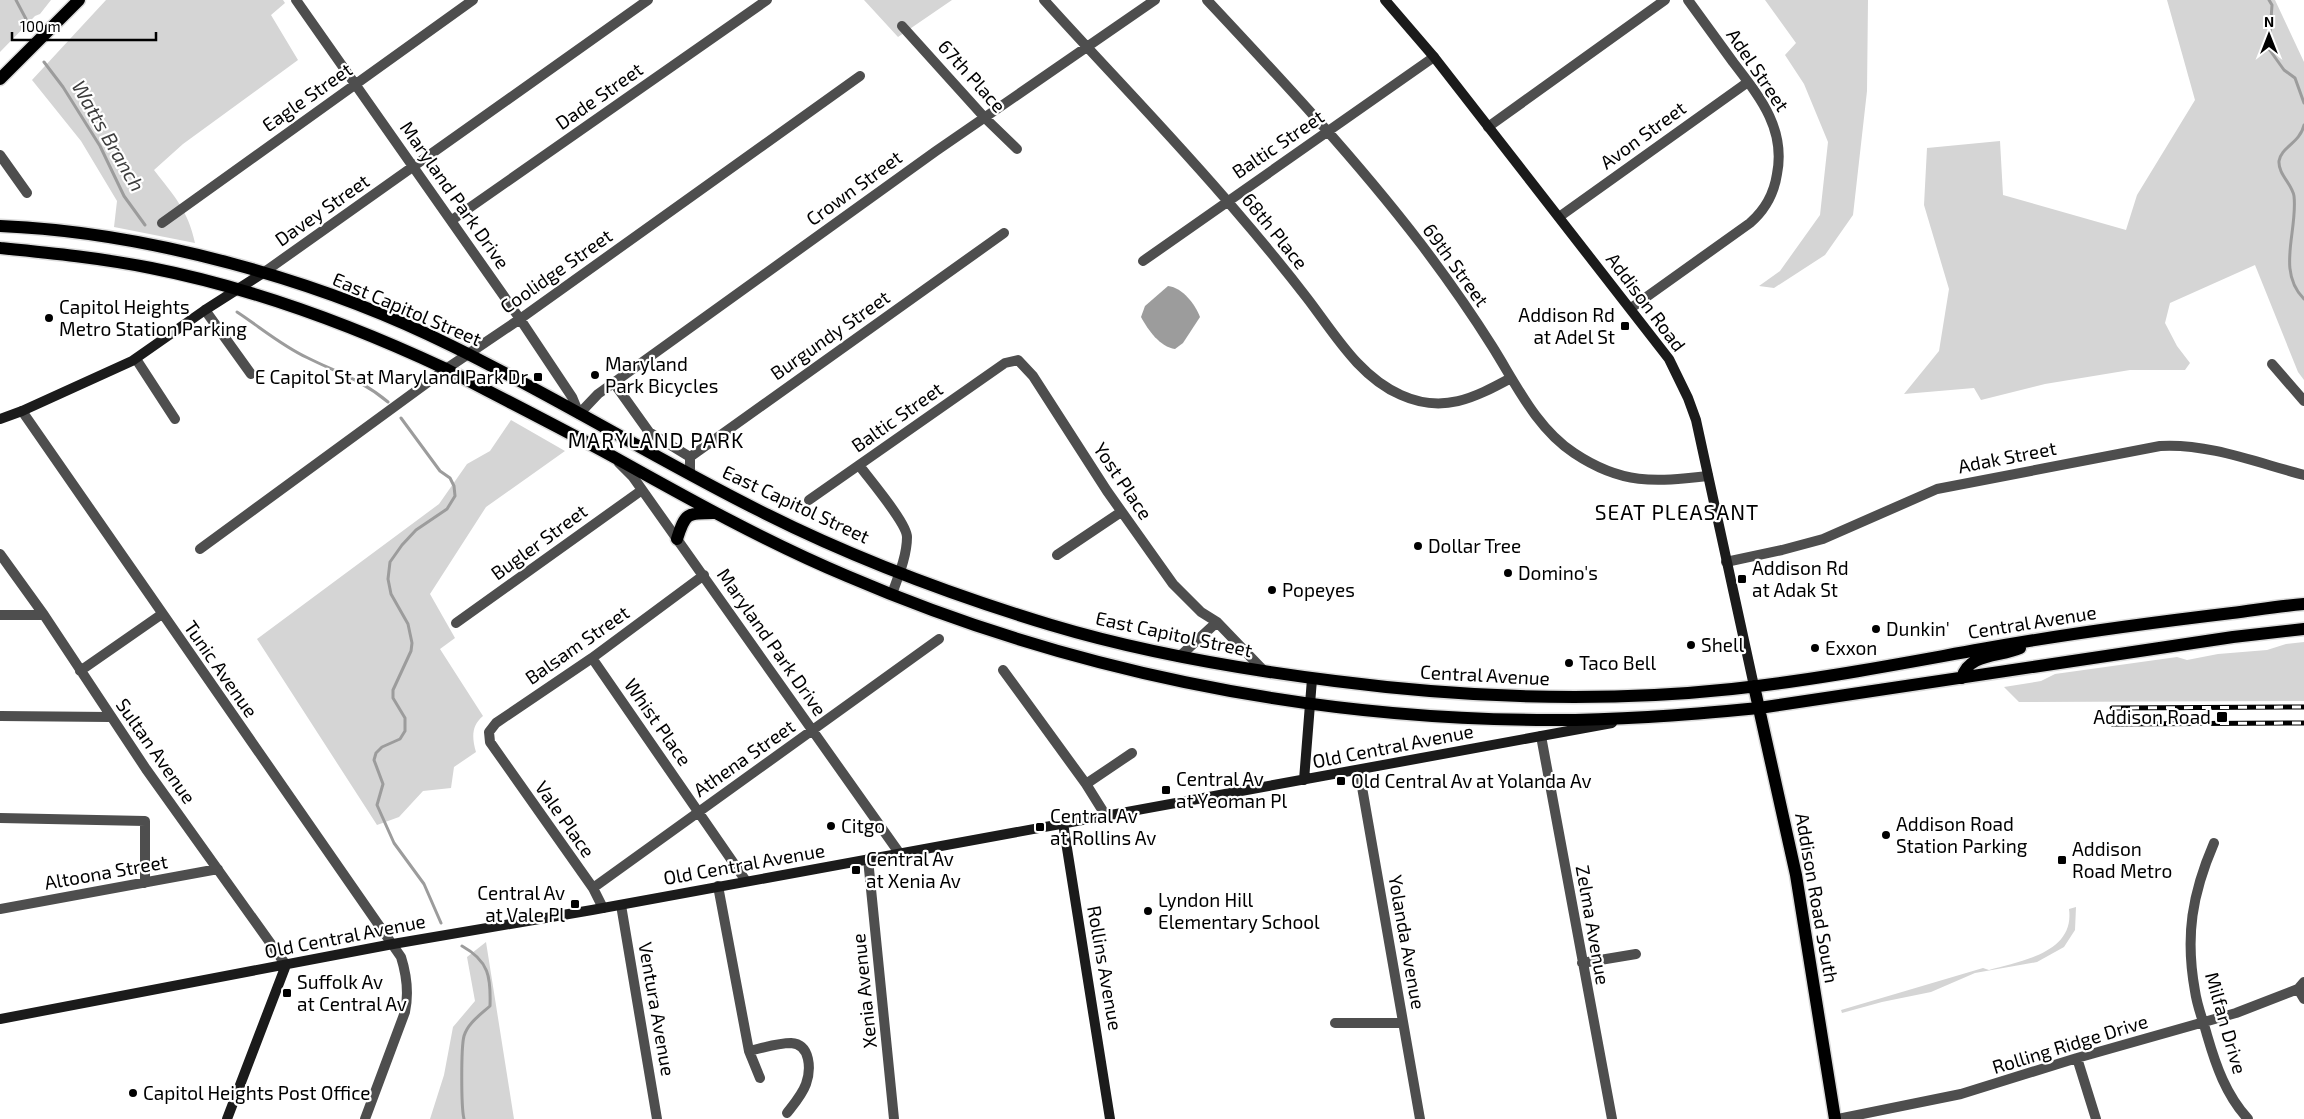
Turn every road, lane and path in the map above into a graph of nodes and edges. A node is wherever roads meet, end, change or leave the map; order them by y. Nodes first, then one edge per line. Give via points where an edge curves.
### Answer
1 (79, 0) edge
2 (296, 0) edge
3 (473, 0) edge
4 (648, 0) edge
5 (767, 0) edge
6 (1044, 0) edge
7 (1155, 0) edge
8 (1207, 0) edge
9 (1385, 0) edge
10 (1665, 0) edge
11 (1688, 0) edge
12 (902, 26) dead end
13 (1087, 48) junction
14 (1434, 57) junction
15 (860, 76) dead end
16 (0, 79) edge
17 (1748, 82) junction
18 (356, 84) junction
19 (985, 118) junction
20 (1488, 126) junction
21 (1329, 131) junction
22 (1017, 150) dead end
23 (0, 155) edge
24 (414, 166) junction
25 (27, 193) dead end
26 (1227, 200) junction
27 (1559, 217) junction
28 (452, 220) junction
29 (162, 223) dead end
30 (0, 226) edge
31 (1004, 232) dead end
32 (0, 248) edge
33 (1143, 261) dead end
34 (263, 273) junction
35 (236, 290) junction
36 (1631, 308) junction
37 (205, 310) junction
38 (520, 319) junction
39 (468, 354) junction
40 (136, 359) junction
41 (1005, 363) joint
42 (2272, 364) dead end
43 (446, 369) junction
44 (251, 374) dead end
45 (1511, 378) junction
46 (614, 383) junction
47 (2304, 401) edge
48 (22, 412) junction
49 (579, 414) junction
50 (0, 419) edge
51 (175, 419) dead end
52 (610, 455) junction
53 (690, 457) junction
54 (859, 465) junction
55 (690, 473) junction
56 (2304, 475) edge
57 (1708, 476) junction
58 (642, 490) junction
59 (809, 500) dead end
60 (1122, 512) junction
61 (715, 513) junction
62 (677, 539) junction
63 (200, 549) dead end
64 (0, 554) edge
65 (1057, 555) dead end
66 (1726, 562) junction
67 (899, 572) junction
68 (704, 576) junction
69 (892, 594) junction
70 (2304, 604) edge
71 (162, 614) junction
72 (0, 615) edge
73 (44, 615) junction
74 (1217, 622) junction
75 (456, 623) dead end
76 (2304, 629) edge
77 (939, 639) dead end
78 (2036, 640) junction
79 (1179, 657) junction
80 (592, 658) junction
81 (1003, 670) dead end
82 (80, 671) junction
83 (1265, 673) junction
84 (1962, 678) junction
85 (1312, 679) junction
86 (1754, 686) junction
87 (1310, 703) junction
88 (1759, 708) junction
89 (0, 716) edge
90 (110, 717) junction
91 (1641, 717) junction
92 (813, 730) junction
93 (1541, 736) junction
94 (496, 751) joint
95 (1132, 753) dead end
96 (1359, 770) junction
97 (1304, 780) junction
98 (1086, 784) junction
99 (699, 811) junction
100 (1106, 816) junction
101 (0, 818) edge
102 (1063, 823) junction
103 (2214, 843) dead end
104 (900, 854) junction
105 (868, 859) junction
106 (218, 869) junction
107 (746, 881) junction
108 (145, 883) junction
109 (718, 886) junction
110 (593, 888) junction
111 (621, 905) junction
112 (0, 908) edge
113 (603, 908) junction
114 (393, 944) junction
115 (1636, 954) dead end
116 (1582, 963) junction
117 (286, 965) junction
118 (2301, 986) edge
119 (2304, 999) edge
120 (0, 1019) edge
121 (1335, 1023) dead end
122 (1403, 1023) junction
123 (2204, 1023) junction
124 (749, 1051) junction
125 (2077, 1058) junction
126 (760, 1078) dead end
127 (787, 1113) dead end
128 (227, 1119) edge
129 (365, 1119) edge
130 (657, 1119) edge
131 (894, 1119) edge
132 (1110, 1119) edge
133 (1420, 1119) edge
134 (1612, 1119) edge
135 (1837, 1119) edge
136 (2096, 1119) edge
137 (2248, 1119) edge

1 - 16 main road
2 - 18 street, Maryland Park Drive
3 - 18 street, Eagle Street
4 - 24 street, Davey Street
5 - 28 street, Dade Street
6 - 13 street, 68th Place
7 - 13 street, Crown Street
8 - 21 street, 69th Street
9 - 14 main road, Addison Road
10 - 20 street
11 - 17 street, Adel Street
12 - 19 street, 67th Place
13 - 19 street, Crown Street
13 - 26 street, 68th Place
14 - 20 main road, Addison Road
14 - 21 street, Baltic Street
15 - 38 street, Coolidge Street
17 - 27 street, Avon Street
17 - 36 street, Adel Street via 1770,117 1778,138 1779,166 1770,197 1750,223
18 - 24 street, Maryland Park Drive
18 - 29 street, Eagle Street
19 - 22 street, 67th Place
19 - 46 street, Crown Street
20 - 27 main road, Addison Road
21 - 26 street, Baltic Street
21 - 45 street, 69th Street via 1421,244
23 - 25 street
24 - 28 street, Maryland Park Drive
24 - 34 street, Davey Street
26 - 33 street, Baltic Street
26 - 45 street, 68th Place via 1344,347 1362,368 1388,389 1419,401 1448,404 1464,401
27 - 36 main road, Addison Road
28 - 38 street, Maryland Park Drive
30 - 34 main road, East Capitol Street via 138,243
31 - 53 street, Burgundy Street
32 - 35 main road, East Capitol Street via 151,268
34 - 35 main road, Davey Street
34 - 39 main road, East Capitol Street via 385,316
35 - 37 main road, Davey Street
35 - 43 main road, East Capitol Street via 335,321
36 - 57 main road, Addison Road via 1657,341 1680,379 1696,420
37 - 40 main road, Davey Street
37 - 44 street
38 - 39 street, Coolidge Street
38 - 49 street, Maryland Park Drive via 572,397
39 - 43 street, Coolidge Street
39 - 49 main road, East Capitol Street
40 - 48 main road, Davey Street
40 - 51 street
41 - 54 street, Baltic Street
41 - 60 street, Yost Place via 1018,360 1027,369
42 - 47 street
43 - 52 main road, East Capitol Street
43 - 63 street, Coolidge Street
45 - 57 street, 69th Street via 1550,433 1573,453 1601,469 1646,481
46 - 49 street, Crown Street
46 - 53 street via 649,432
48 - 50 main road, Davey Street
48 - 71 street, Tunic Avenue
49 - 55 main road, East Capitol Street
52 - 58 street, Maryland Park Drive
52 - 61 main road, East Capitol Street
53 - 55 street
54 - 59 street, Baltic Street
54 - 67 street via 907,534
55 - 67 main road, East Capitol Street via 782,521
56 - 66 street, Adak Street via 2195,447 2160,446 1954,485 1922,494 1822,539
57 - 66 main road, Addison Road
58 - 62 street, Maryland Park Drive
58 - 75 street, Bugler Street
60 - 65 street
60 - 74 street, Yost Place via 1173,584 1201,612
61 - 62 main road via 686,516
61 - 69 main road, East Capitol Street via 846,576
62 - 68 street, Maryland Park Drive
64 - 73 street, Sultan Avenue
66 - 86 main road, Addison Road
67 - 69 street
67 - 79 main road, East Capitol Street via 1049,624
68 - 80 street, Balsam Street
68 - 92 street, Maryland Park Drive
69 - 87 main road, East Capitol Street via 966,622 1134,671
70 - 78 main road, Central Avenue
71 - 82 street
71 - 114 street, Tunic Avenue
72 - 73 street
73 - 82 street, Sultan Avenue
74 - 79 street
74 - 83 street, Yost Place
76 - 84 main road
77 - 92 street, Athena Street
78 - 84 main road via 2008,653 1973,661 1964,670
78 - 86 main road, Central Avenue via 1837,675
79 - 83 main road, East Capitol Street
80 - 94 street, Balsam Street via 492,727 489,739
80 - 99 street, Whist Place
81 - 98 street
82 - 90 street, Sultan Avenue
83 - 85 main road, East Capitol Street
84 - 88 main road
85 - 86 main road, Central Avenue via 1432,693 1538,698 1656,694
85 - 87 main road
86 - 88 main road, Addison Road South
87 - 91 main road via 1459,718
87 - 97 main road
88 - 91 main road
88 - 135 main road, Addison Road South via 1796,875
89 - 90 street
90 - 106 street, Sultan Avenue
91 - 93 main road, Old Central Avenue
92 - 99 street, Athena Street
92 - 104 street, Maryland Park Drive
93 - 96 main road, Old Central Avenue
93 - 116 street, Zelma Avenue
94 - 110 street, Vale Place
95 - 98 street
96 - 97 main road, Old Central Avenue
96 - 122 street, Yolanda Avenue
97 - 100 main road, Old Central Avenue
98 - 100 street
99 - 107 street, Whist Place
99 - 110 street, Athena Street
100 - 102 main road, Old Central Avenue
101 - 108 street via 146,821
102 - 104 main road, Old Central Avenue
102 - 132 main road, Rollins Avenue
103 - 123 street, Milfan Drive via 2195,895 2190,932 2195,992
104 - 105 main road, Old Central Avenue
105 - 107 main road, Old Central Avenue
105 - 131 street, Xenia Avenue
106 - 108 street, Altoona Street
106 - 117 street, Sultan Avenue
107 - 109 main road, Old Central Avenue
108 - 112 street, Altoona Street
109 - 111 main road, Old Central Avenue
109 - 124 street
110 - 113 street, Vale Place
111 - 113 main road, Old Central Avenue
111 - 130 street, Ventura Avenue
113 - 114 main road, Old Central Avenue
114 - 117 main road, Old Central Avenue
114 - 129 street, Tunic Avenue via 405,970 407,1002
115 - 116 street
116 - 134 street, Zelma Avenue
117 - 120 main road, Old Central Avenue
117 - 128 main road
118 - 119 street
118 - 123 street, Rolling Ridge Drive via 2254,1007
121 - 122 street
122 - 133 street, Yolanda Avenue
123 - 125 street, Rolling Ridge Drive
123 - 137 street, Milfan Drive via 2220,1076 2230,1096
124 - 126 street
124 - 127 street via 792,1043 806,1053 806,1084
125 - 135 street, Rolling Ridge Drive via 1961,1094
125 - 136 street

